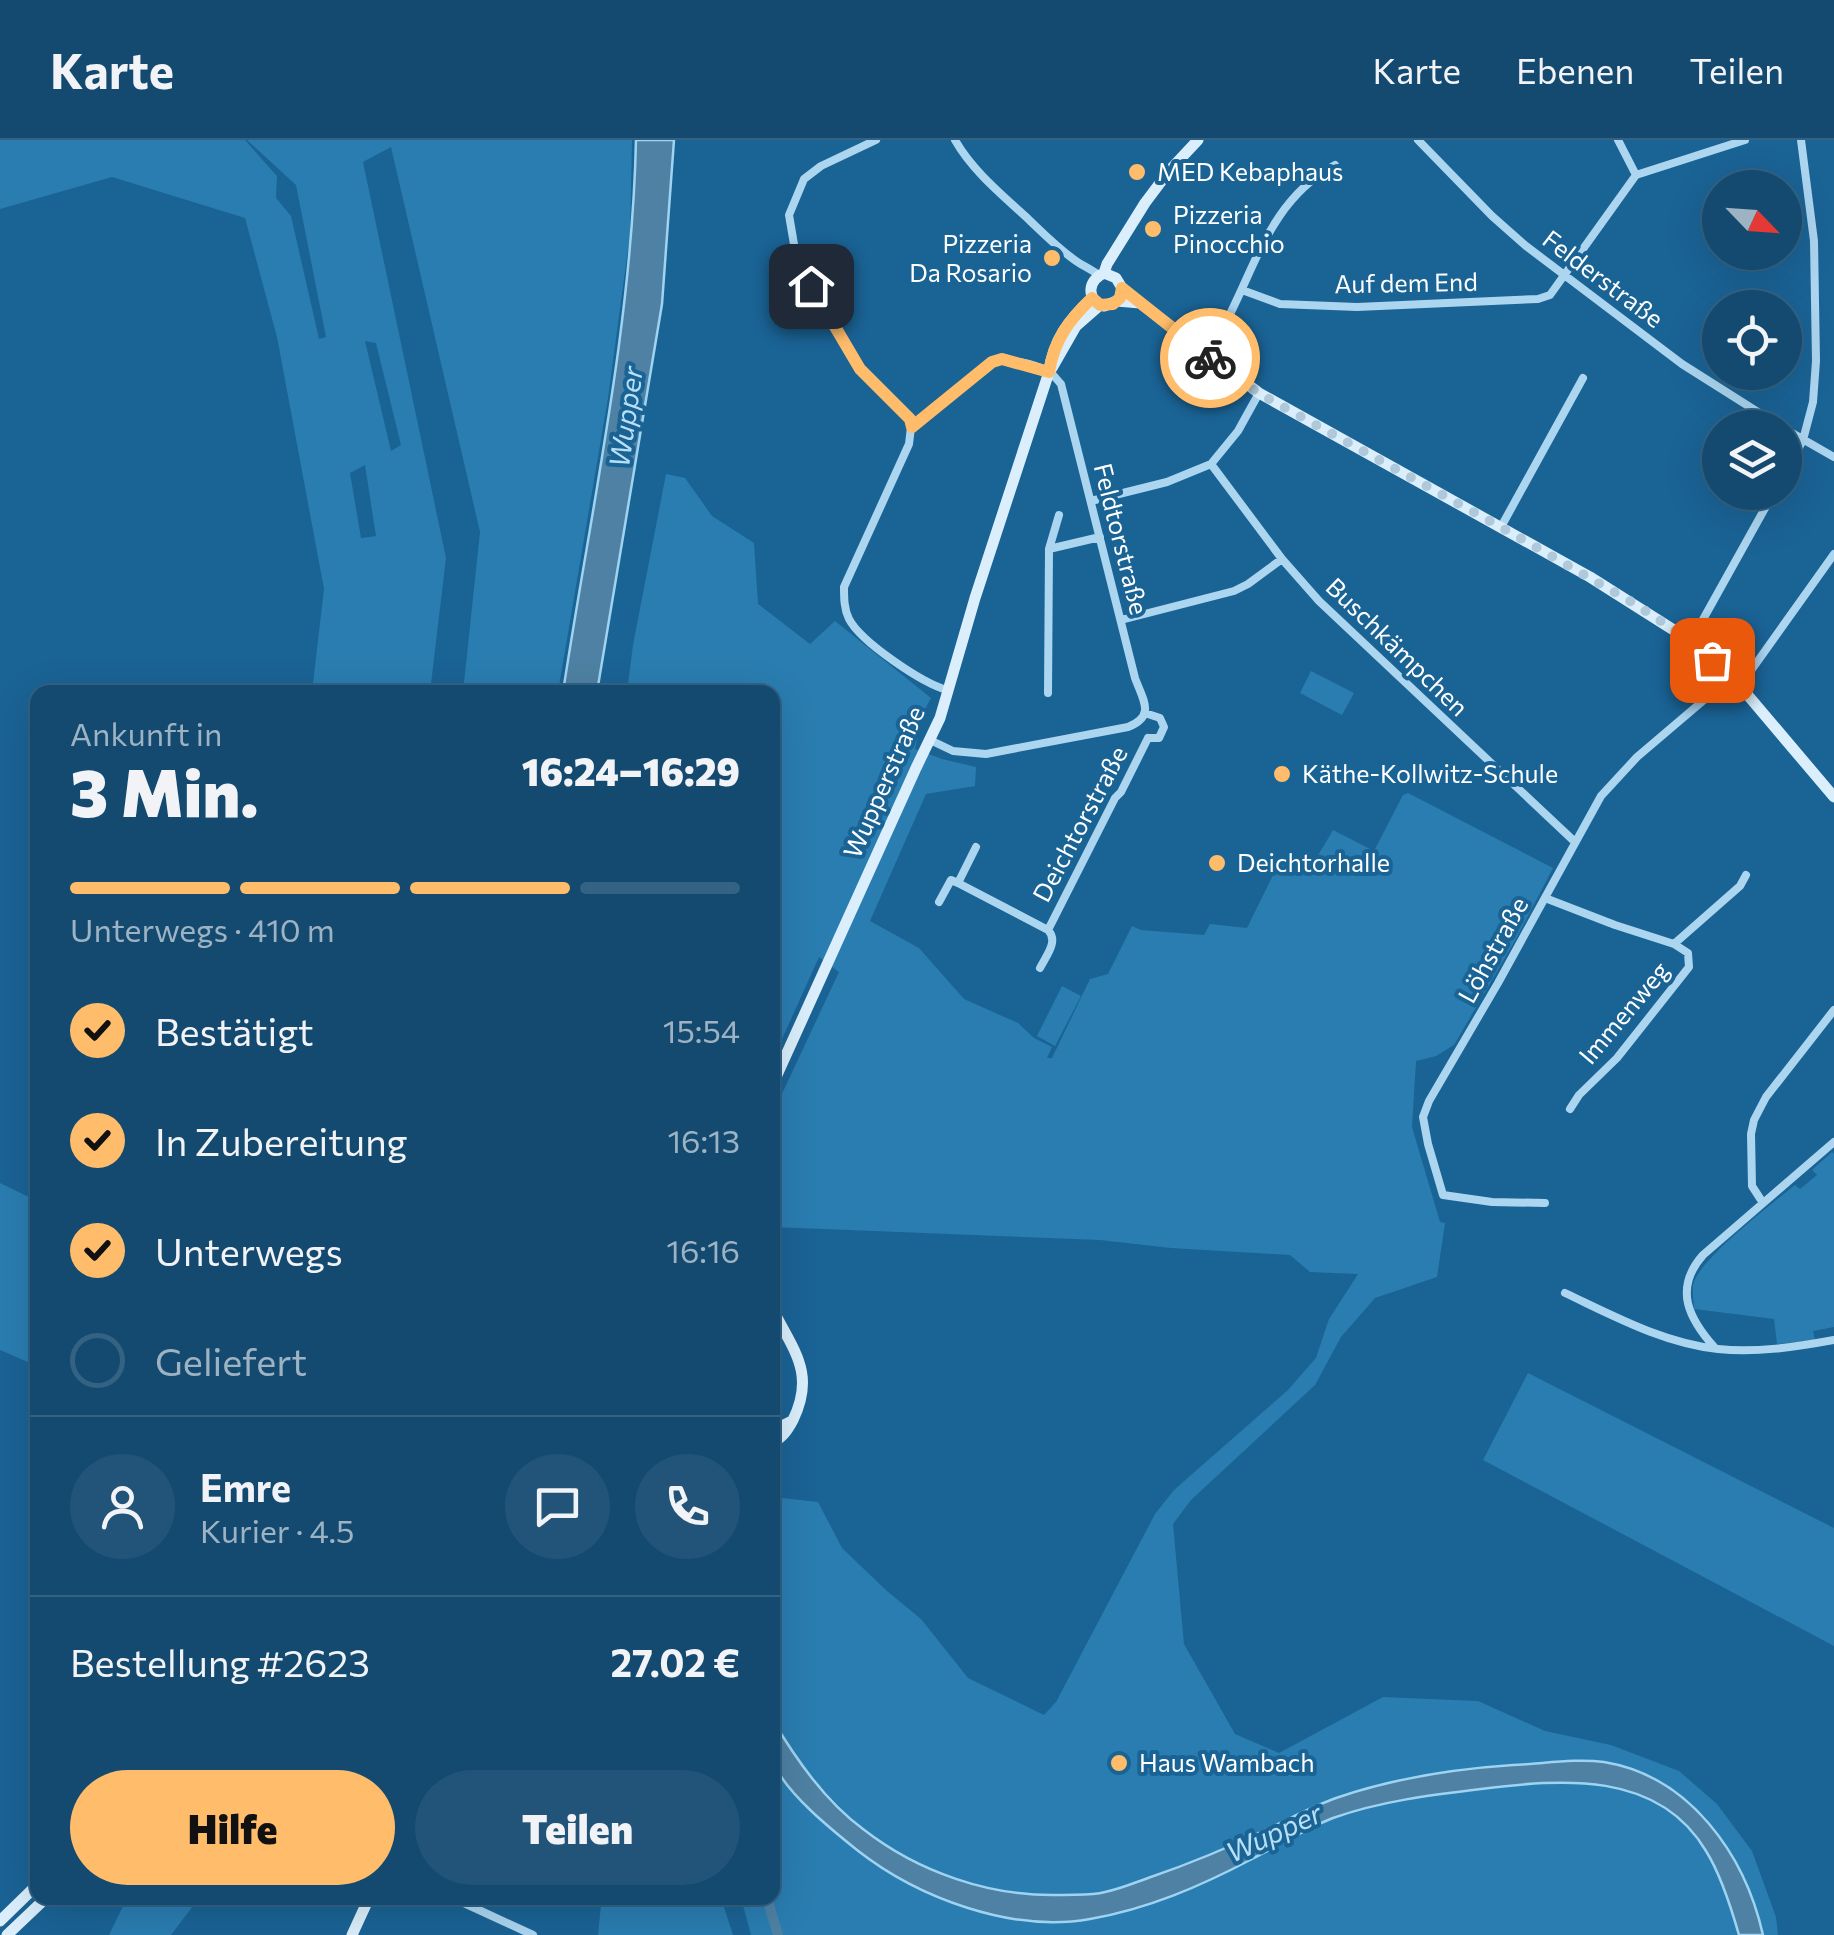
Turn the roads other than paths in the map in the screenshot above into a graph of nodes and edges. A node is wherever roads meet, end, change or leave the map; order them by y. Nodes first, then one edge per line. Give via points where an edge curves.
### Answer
1 (876, 140) edge
2 (955, 140) edge
3 (1198, 140) edge
4 (1418, 140) edge
5 (1618, 140) edge
6 (1745, 140) edge
7 (1802, 140) edge
8 (1335, 165) dead end
9 (1636, 175) junction
10 (1564, 275) junction
11 (1102, 277) junction
12 (1122, 288) junction
13 (1242, 290) junction
14 (1096, 301) junction
15 (1117, 302) junction
16 (1140, 303) junction
17 (1206, 355) junction
18 (1049, 372) junction
19 (1583, 378) dead end
20 (1258, 393) junction
21 (1755, 410) edge
22 (912, 427) junction
23 (1803, 440) joint
24 (1834, 458) edge
25 (1211, 464) junction
26 (1091, 500) junction
27 (1764, 510) edge
28 (1058, 515) dead end
29 (1501, 527) junction
30 (1100, 538) junction
31 (1049, 549) junction
32 (1834, 554) edge
33 (1282, 559) junction
34 (1121, 620) junction
35 (1691, 641) junction
36 (1735, 681) junction
37 (947, 690) junction
38 (1048, 693) dead end
39 (1141, 719) junction
40 (1148, 738) junction
41 (930, 740) junction
42 (1834, 797) edge
43 (1574, 842) junction
44 (976, 847) dead end
45 (1746, 875) dead end
46 (958, 883) junction
47 (1545, 898) junction
48 (939, 902) dead end
49 (1048, 930) junction
50 (1674, 944) junction
51 (1040, 968) dead end
52 (1834, 1010) edge
53 (780, 1068) edge
54 (1570, 1109) dead end
55 (1834, 1142) edge
56 (1545, 1203) dead end
57 (1763, 1203) junction
58 (1565, 1293) dead end
59 (1692, 1320) junction
60 (780, 1324) edge
61 (1834, 1340) edge
62 (1679, 1341) junction
63 (1715, 1348) junction
64 (792, 1422) junction
65 (780, 1427) edge
66 (780, 1437) edge
67 (30, 1892) edge
68 (38, 1905) edge
69 (366, 1905) edge
70 (467, 1905) edge
71 (0, 1920) edge
72 (521, 1932) edge
73 (6, 1935) edge
74 (352, 1935) edge
75 (533, 1935) edge

1 - 22 street via 804,179 788,215 811,286 860,369
2 - 11 street via 994,186
3 - 11 main road via 1145,203
4 - 10 street, Felderstraße via 1492,216
5 - 9 street
6 - 9 street
7 - 23 street via 1814,241 1816,361
8 - 13 street via 1287,204
9 - 10 street
10 - 13 street, Auf dem End via 1550,294 1520,300 1357,307 1280,304
10 - 21 street, Felderstraße
11 - 12 main road
11 - 14 main road via 1090,290
12 - 15 main road
12 - 16 main road
13 - 17 street
14 - 15 main road
14 - 18 main road, Wupperstraße via 1066,324
15 - 16 main road
16 - 17 main road
17 - 20 main road
18 - 22 street via 992,362
18 - 26 street, Feldtorstraße via 1061,384
18 - 37 main road, Wupperstraße
19 - 29 street
20 - 25 street
20 - 29 main road
22 - 37 street via 849,573 846,610 870,643
23 - 24 street, Felderstraße
25 - 26 street
25 - 33 street, Buschkämpchen
26 - 30 street, Feldtorstraße
27 - 35 street
28 - 31 street
29 - 35 main road
30 - 31 street
30 - 34 street, Feldtorstraße
31 - 38 street
32 - 36 street, Löhstraße
33 - 34 street via 1234,591
33 - 43 street, Buschkämpchen
34 - 39 street, Feldtorstraße
35 - 36 main road
36 - 42 main road
36 - 43 street, Löhstraße via 1636,757 1601,796
37 - 41 main road, Wupperstraße
39 - 40 street
39 - 40 street, Feldtorstraße via 1160,718 1164,727 1158,738
39 - 41 street, Deichtorstraße via 1071,740 986,754 953,751
40 - 49 street, Deichtorstraße
41 - 53 main road, Wupperstraße
43 - 47 street, Löhstraße
44 - 46 street
45 - 50 street, Immenweg
46 - 48 street via 950,880
46 - 49 street, Deichtorstraße
47 - 50 street, Immenweg
47 - 56 street, Löhstraße via 1423,1117 1443,1195
49 - 51 street, Deichtorstraße via 1053,941
50 - 54 street, Immenweg via 1688,953 1689,967
52 - 57 street via 1754,1120 1752,1186
55 - 57 street
57 - 59 street via 1697,1262 1687,1285
58 - 62 street
59 - 62 street
59 - 63 street
60 - 64 main road via 803,1376
61 - 63 street
62 - 63 street
64 - 65 main road
64 - 66 main road
67 - 71 main road
68 - 73 main road
69 - 74 main road
70 - 72 street
72 - 75 street

